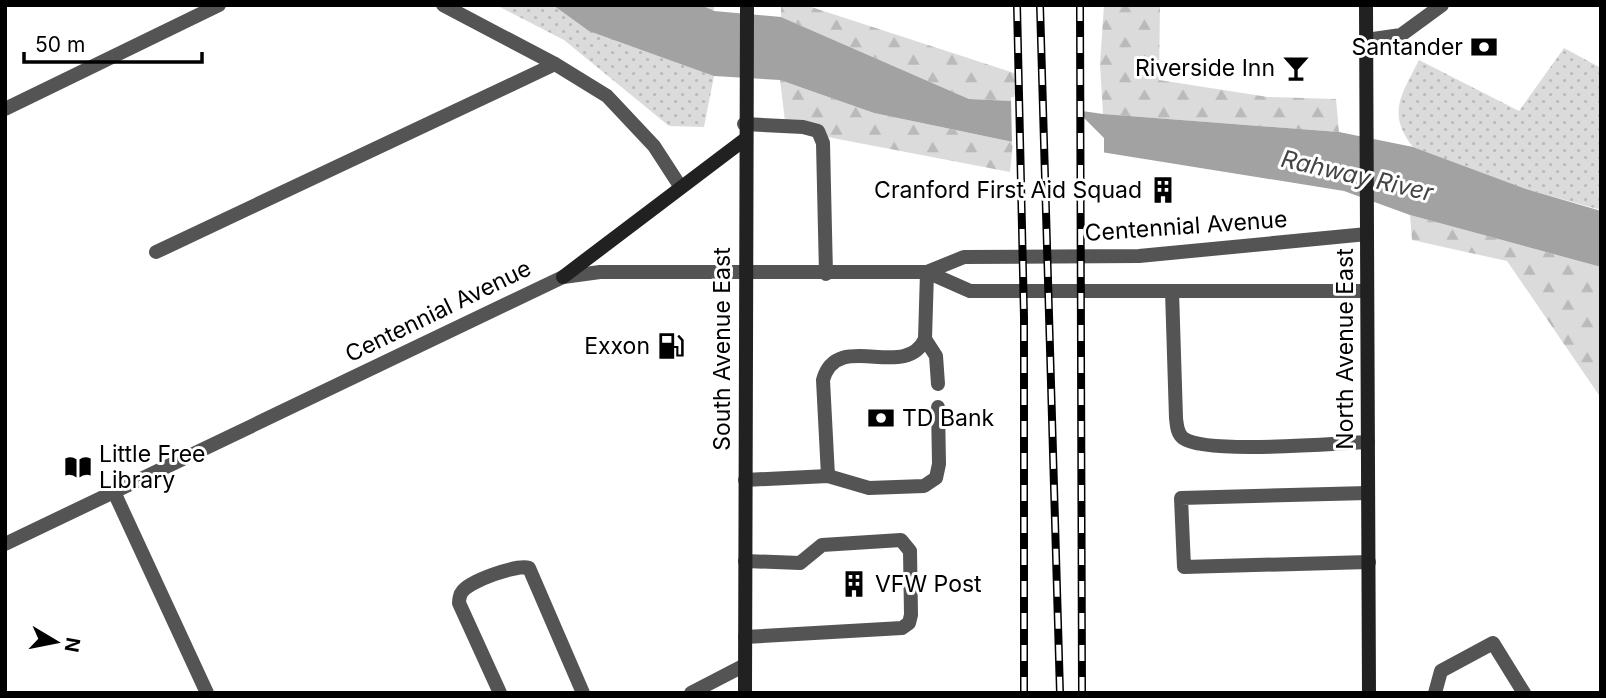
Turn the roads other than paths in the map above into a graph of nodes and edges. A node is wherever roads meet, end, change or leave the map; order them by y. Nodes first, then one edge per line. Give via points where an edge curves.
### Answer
1 (219, 5) edge
2 (443, 5) edge
3 (747, 5) edge
4 (1366, 5) edge
5 (1442, 5) edge
6 (1366, 40) junction
7 (555, 64) junction
8 (5, 109) edge
9 (744, 118) junction
10 (744, 140) junction
11 (680, 186) junction
12 (1367, 234) junction
13 (156, 252) dead end
14 (744, 272) junction
15 (927, 272) junction
16 (826, 274) junction
17 (563, 276) junction
18 (1367, 290) junction
19 (1172, 291) junction
20 (925, 339) junction
21 (938, 384) dead end
22 (938, 407) dead end
23 (1368, 442) junction
24 (828, 476) junction
25 (745, 480) junction
26 (114, 492) junction
27 (1368, 493) junction
28 (5, 544) edge
29 (745, 561) junction
30 (1368, 562) junction
31 (745, 637) junction
32 (745, 665) junction
33 (206, 693) edge
34 (500, 693) edge
35 (583, 693) edge
36 (691, 693) edge
37 (745, 693) edge
38 (1369, 693) edge
39 (1435, 693) edge
40 (1524, 693) edge

1 - 8 street
2 - 7 street
3 - 9 main road, South Avenue East
4 - 6 main road, North Avenue East
5 - 6 street via 1401,35
6 - 12 main road, North Avenue East
7 - 11 street via 607,96 654,146
7 - 13 street
9 - 10 main road, South Avenue East
9 - 16 street via 818,131 823,143
10 - 11 main road
10 - 14 main road, South Avenue East
11 - 17 main road
12 - 15 street, Centennial Avenue via 1139,256 964,257
12 - 18 main road, North Avenue East
14 - 16 street, Centennial Avenue
14 - 17 street, Centennial Avenue
14 - 25 main road, South Avenue East
15 - 16 street, Centennial Avenue
15 - 19 street, Centennial Avenue via 970,291
15 - 20 street
17 - 26 street, Centennial Avenue
18 - 19 street, Centennial Avenue
18 - 23 main road, North Avenue East
19 - 23 street via 1176,418 1178,432 1185,439 1249,447
20 - 21 street via 936,356
20 - 24 street via 920,349 907,356 838,357 826,367
22 - 24 street via 939,464 936,478 924,486 869,488
23 - 27 main road, North Avenue East
24 - 25 street
25 - 29 main road, South Avenue East
26 - 28 street, Centennial Avenue
26 - 33 street
27 - 30 main road, North Avenue East
27 - 30 street via 1181,498 1184,568
29 - 31 main road, South Avenue East
29 - 31 street via 800,563 822,545 901,540 910,551 911,615 902,628
30 - 38 main road, North Avenue East
31 - 32 main road, South Avenue East
32 - 36 street
32 - 37 main road, South Avenue East
34 - 35 street via 459,603 468,586 520,565 529,568
39 - 40 street via 1441,671 1493,643

